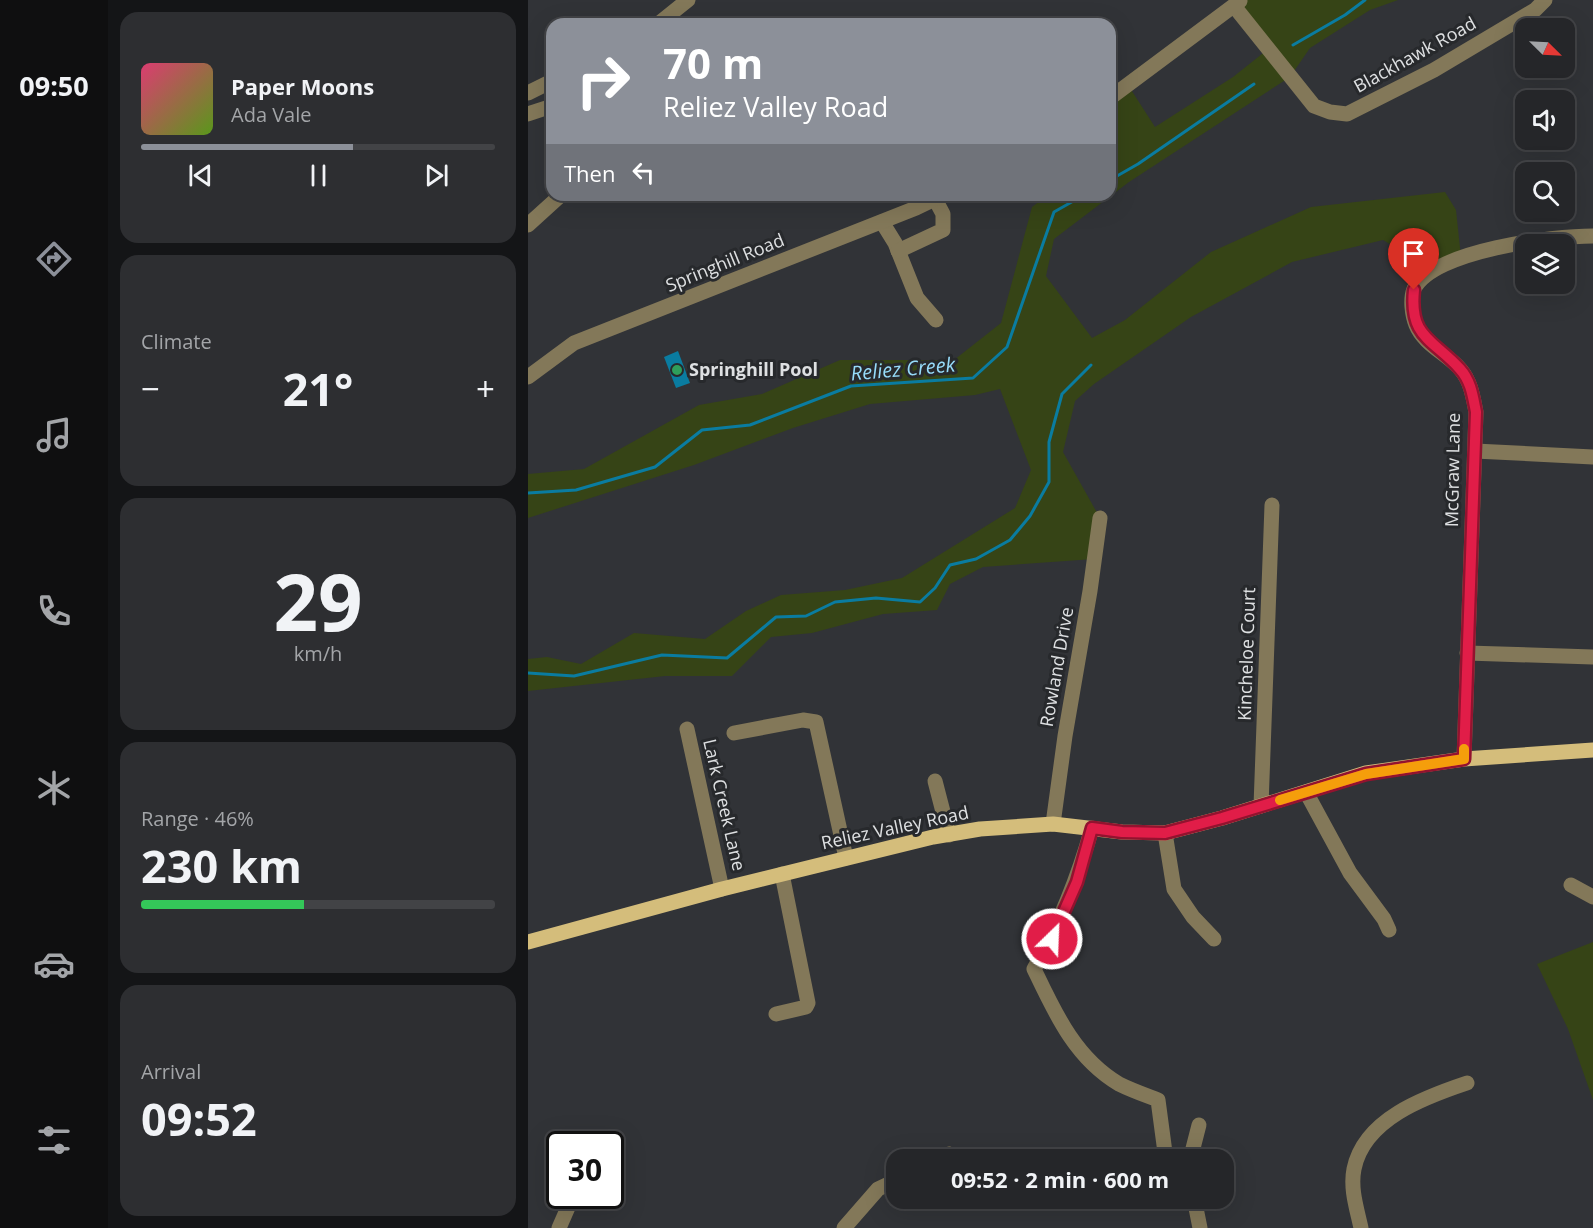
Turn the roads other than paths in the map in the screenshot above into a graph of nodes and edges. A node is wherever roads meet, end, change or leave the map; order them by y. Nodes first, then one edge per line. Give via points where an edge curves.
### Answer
1 (688, 0) edge
2 (1545, 0) edge
3 (1237, 3) edge
4 (666, 18) edge
5 (546, 84) edge
6 (528, 93) edge
7 (1116, 94) edge
8 (546, 108) edge
9 (528, 114) edge
10 (554, 201) edge
11 (939, 201) edge
12 (913, 202) edge
13 (882, 222) junction
14 (528, 225) edge
15 (1593, 236) edge
16 (898, 251) junction
17 (936, 321) dead end
18 (528, 377) edge
19 (1475, 451) junction
20 (1593, 457) edge
21 (1272, 504) dead end
22 (1100, 518) dead end
23 (1467, 653) junction
24 (1593, 657) edge
25 (687, 729) dead end
26 (734, 733) dead end
27 (1593, 750) edge
28 (1464, 759) junction
29 (935, 781) dead end
30 (1306, 792) junction
31 (1261, 806) junction
32 (1053, 824) junction
33 (1092, 828) junction
34 (1165, 833) junction
35 (949, 835) junction
36 (846, 858) junction
37 (783, 874) junction
38 (1571, 885) dead end
39 (722, 889) junction
40 (1593, 897) edge
41 (1389, 930) dead end
42 (1214, 939) dead end
43 (528, 942) edge
44 (776, 1014) dead end
45 (1467, 1083) dead end
46 (1199, 1125) dead end
47 (1165, 1149) edge
48 (1193, 1149) edge
49 (886, 1185) edge
50 (567, 1209) edge
51 (1196, 1209) edge
52 (559, 1228) edge
53 (844, 1228) edge
54 (1200, 1228) edge
55 (1361, 1228) edge

1 - 4 street
2 - 3 street, Blackhawk Road via 1535,10 1434,70 1347,114 1314,105
3 - 7 street
5 - 6 street
8 - 9 street
10 - 14 street
11 - 16 street via 943,231
12 - 13 street, Springhill Road
13 - 16 street
13 - 18 street, Springhill Road via 574,343
15 - 19 street, McGraw Lane via 1527,240 1461,257 1426,276 1414,290 1416,326 1461,369 1470,385 1476,412
16 - 17 street via 917,298
19 - 20 street
19 - 23 street, McGraw Lane
21 - 31 street, Kincheloe Court
22 - 32 street, Rowland Drive
23 - 24 street
23 - 28 street, McGraw Lane
25 - 39 street, Lark Creek Lane
26 - 36 street via 803,720 816,722
27 - 28 main road, Reliez Valley Road
28 - 30 main road, Reliez Valley Road via 1366,774
29 - 35 street
30 - 31 main road, Reliez Valley Road
30 - 41 street via 1350,873
31 - 34 main road, Reliez Valley Road
32 - 33 main road, Reliez Valley Road
32 - 35 main road, Reliez Valley Road
33 - 34 main road, Reliez Valley Road
33 - 47 street via 1077,882 1034,969 1058,1020 1095,1066 1119,1083 1158,1100
34 - 42 street via 1174,889
35 - 36 main road, Reliez Valley Road
36 - 37 main road, Reliez Valley Road
37 - 39 main road, Reliez Valley Road
37 - 44 street via 808,1004
38 - 40 street
39 - 43 main road, Reliez Valley Road
45 - 55 street via 1431,1095 1396,1114 1364,1148 1354,1168 1353,1192
46 - 48 street
49 - 53 street via 878,1189
50 - 52 street
51 - 54 street

